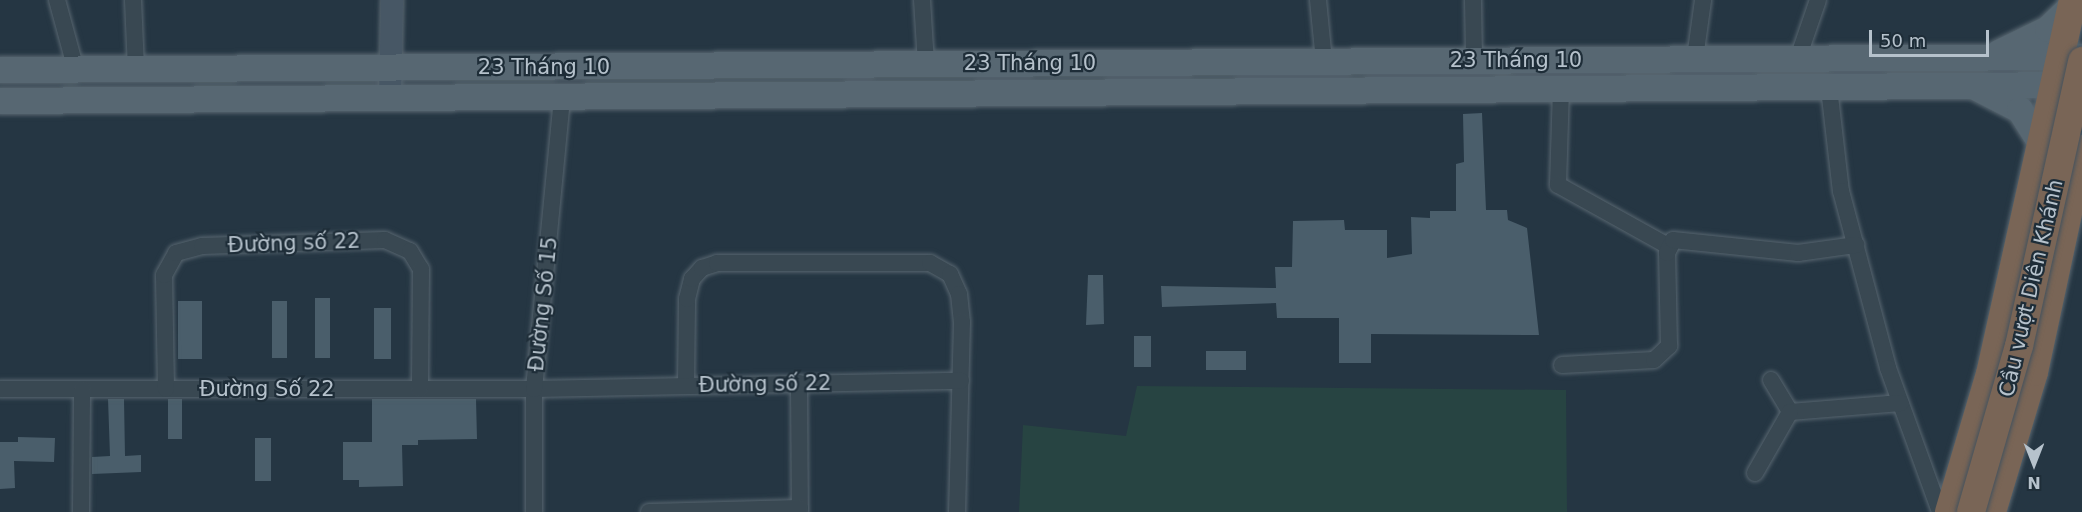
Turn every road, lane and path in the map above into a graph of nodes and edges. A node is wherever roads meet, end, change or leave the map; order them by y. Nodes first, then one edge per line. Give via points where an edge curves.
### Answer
1 (57, 0) edge
2 (133, 0) edge
3 (392, 0) edge
4 (922, 0) edge
5 (1318, 0) edge
6 (1473, 0) edge
7 (1703, 0) edge
8 (1818, 0) edge
9 (2072, 3) edge
10 (1695, 58) junction
11 (1798, 58) junction
12 (1986, 58) junction
13 (2075, 59) edge
14 (1474, 60) junction
15 (1324, 61) junction
16 (926, 64) junction
17 (390, 68) junction
18 (0, 70) edge
19 (76, 70) junction
20 (136, 70) junction
21 (2054, 85) junction
22 (2082, 85) edge
23 (1971, 86) junction
24 (1829, 88) junction
25 (1561, 89) junction
26 (562, 96) junction
27 (390, 97) junction
28 (0, 101) edge
29 (2041, 144) junction
30 (2082, 149) edge
31 (1856, 245) junction
32 (1670, 248) junction
33 (1562, 365) dead end
34 (1771, 380) dead end
35 (961, 381) junction
36 (799, 383) junction
37 (686, 385) junction
38 (0, 389) edge
39 (82, 389) junction
40 (166, 389) junction
41 (420, 389) junction
42 (534, 389) junction
43 (1900, 402) junction
44 (1790, 412) junction
45 (1755, 473) dead end
46 (800, 510) edge
47 (81, 512) edge
48 (534, 512) edge
49 (649, 512) edge
50 (957, 512) edge
51 (1940, 512) edge
52 (1949, 512) edge
53 (1971, 512) edge
54 (1992, 512) edge

1 - 19 street
2 - 20 street
3 - 17 street
4 - 16 street
5 - 15 street
6 - 14 street
7 - 10 street
8 - 11 street
9 - 12 main road via 2030,40
9 - 13 highway
10 - 11 main road, 23 Tháng 10
10 - 14 main road, 23 Tháng 10
11 - 12 main road, 23 Tháng 10
12 - 13 main road, 23 Tháng 10
13 - 21 highway
13 - 53 highway, Cầu vượt Diên Khánh, bridge via 2019,346
14 - 15 main road, 23 Tháng 10
15 - 16 main road, 23 Tháng 10
16 - 17 main road, 23 Tháng 10
17 - 20 main road, 23 Tháng 10
17 - 27 street
18 - 19 main road, 23 Tháng 10
19 - 20 main road, 23 Tháng 10
21 - 22 main road, 23 Tháng 10
21 - 23 main road, 23 Tháng 10
21 - 29 highway
23 - 24 main road, 23 Tháng 10
23 - 29 main road via 2020,110
24 - 25 main road, 23 Tháng 10
24 - 31 street via 1838,173
25 - 26 main road, 23 Tháng 10
25 - 32 street via 1558,185
26 - 27 main road, 23 Tháng 10
26 - 42 street, Đường Số 15
27 - 28 main road, 23 Tháng 10
29 - 52 highway via 1990,375
30 - 54 highway via 2034,372
31 - 32 street via 1798,253 1673,240
31 - 43 street
32 - 33 street via 1670,346 1654,360
34 - 44 street
35 - 36 street, Đường số 22
35 - 37 street via 959,294 951,274 930,263 717,263 702,268 692,279 687,300
35 - 50 street
36 - 37 street, Đường số 22
36 - 46 street
37 - 42 street, Đường số 22
38 - 39 street, Đường Số 22
39 - 40 street, Đường Số 22
39 - 47 street
40 - 41 street, Đường Số 22
40 - 41 street, Đường số 22 via 164,275 176,252 202,246 385,240 410,251 421,269
41 - 42 street, Đường Số 22
42 - 48 street, Đường Số 15
43 - 44 street
43 - 51 street
44 - 45 street
46 - 49 street

